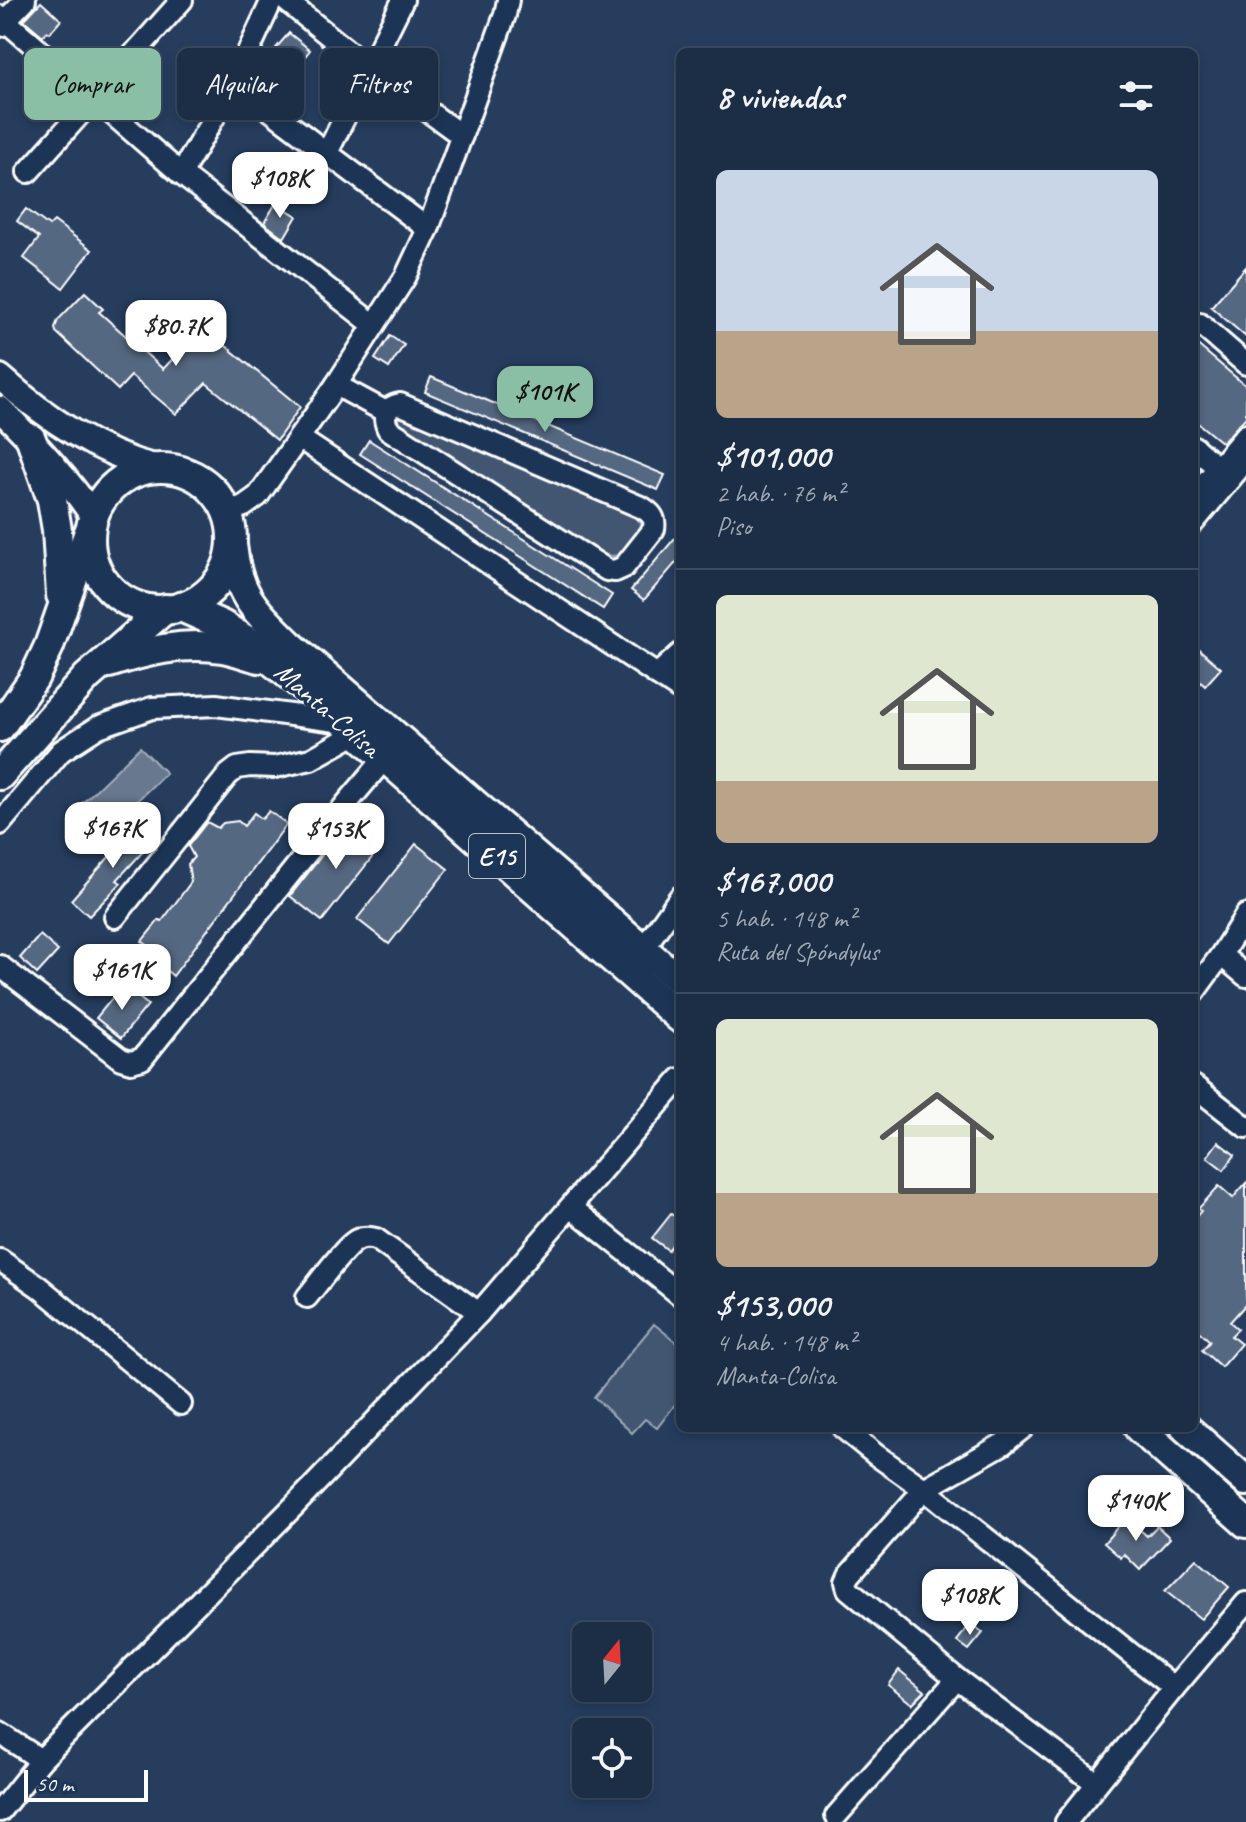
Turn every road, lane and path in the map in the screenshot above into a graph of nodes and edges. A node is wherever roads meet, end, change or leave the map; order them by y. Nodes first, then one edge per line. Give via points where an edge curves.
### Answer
1 (25, 0) edge
2 (182, 0) edge
3 (272, 0) edge
4 (285, 0) edge
5 (403, 0) edge
6 (508, 0) edge
7 (2, 21) edge
8 (35, 48) edge
9 (139, 48) edge
10 (250, 48) edge
11 (344, 48) edge
12 (380, 48) edge
13 (438, 119) edge
14 (75, 120) edge
15 (120, 120) edge
16 (212, 120) edge
17 (283, 120) edge
18 (344, 120) edge
19 (462, 136) junction
20 (327, 153) junction
21 (28, 172) dead end
22 (181, 174) junction
23 (428, 229) junction
24 (1200, 324) dead end
25 (374, 325) junction
26 (1246, 364) edge
27 (0, 377) edge
28 (336, 385) junction
29 (0, 409) edge
30 (386, 412) junction
31 (1246, 435) edge
32 (299, 438) junction
33 (31, 439) junction
34 (1198, 451) edge
35 (1246, 460) edge
36 (157, 468) junction
37 (1224, 474) junction
38 (1198, 493) edge
39 (227, 512) junction
40 (1198, 516) edge
41 (92, 522) junction
42 (232, 545) junction
43 (173, 608) junction
44 (61, 612) junction
45 (676, 658) edge
46 (273, 662) junction
47 (100, 665) junction
48 (657, 675) junction
49 (676, 687) edge
50 (0, 727) edge
51 (351, 728) junction
52 (385, 758) junction
53 (0, 775) edge
54 (0, 824) edge
55 (676, 903) edge
56 (1246, 915) edge
57 (115, 917) dead end
58 (1221, 955) junction
59 (636, 960) junction
60 (0, 966) edge
61 (1246, 976) edge
62 (676, 979) edge
63 (1198, 987) edge
64 (676, 1013) edge
65 (676, 1084) edge
66 (1198, 1089) edge
67 (1246, 1127) edge
68 (571, 1207) junction
69 (0, 1260) edge
70 (676, 1292) edge
71 (307, 1297) dead end
72 (479, 1313) junction
73 (181, 1404) dead end
74 (848, 1432) edge
75 (1018, 1432) edge
76 (1144, 1432) edge
77 (1191, 1432) edge
78 (1246, 1481) edge
79 (924, 1489) junction
80 (1246, 1523) edge
81 (1246, 1603) edge
82 (957, 1679) junction
83 (1174, 1688) junction
84 (0, 1733) edge
85 (41, 1760) junction
86 (1096, 1783) junction
87 (0, 1811) edge
88 (836, 1816) dead end
89 (1066, 1822) edge

1 - 7 street
2 - 9 street
3 - 10 street
4 - 11 street
5 - 12 street
6 - 19 street
7 - 8 street
13 - 19 street
14 - 21 street
15 - 22 street
16 - 22 street
17 - 20 street
18 - 20 street
19 - 23 street
20 - 23 street
22 - 25 street
23 - 25 street
24 - 26 street
25 - 28 street
27 - 36 main road via 86,440
28 - 30 street
28 - 32 street
29 - 33 main road
30 - 30 street via 388,429 607,570 622,569 654,529 652,515 643,508 400,404
31 - 37 street
32 - 39 street via 258,496
32 - 48 street
33 - 41 main road via 64,474
33 - 44 highway via 52,500
34 - 37 street
35 - 37 street
36 - 39 highway via 175,469 207,484
36 - 41 highway via 118,482 103,497
37 - 38 street
37 - 40 street
39 - 42 highway, E15
41 - 43 highway, E15 via 90,549 108,586 144,608
41 - 44 highway
42 - 43 highway via 216,584 200,598
42 - 59 highway, Manta-Colisa / E15 via 235,569 256,611
43 - 46 highway, Manta-Colisa / E15 via 222,625
43 - 47 highway
44 - 50 highway via 34,678
45 - 48 street
46 - 47 highway via 224,649 180,646
46 - 51 highway, Manta-Colisa / E15
47 - 53 highway
48 - 49 street
51 - 52 highway, Manta-Colisa / E15
51 - 54 street via 216,705 152,708 98,727 61,751
51 - 57 street via 311,759 237,768 228,775
52 - 59 highway, Manta-Colisa / E15
52 - 60 street via 142,1059 121,1059
55 - 59 street
56 - 58 street
58 - 61 street
58 - 63 street
59 - 62 highway, Manta-Colisa / E15
59 - 64 highway, Manta-Colisa / E15
65 - 68 street
66 - 67 street
68 - 70 street
68 - 72 street
69 - 73 street
71 - 72 street via 352,1243 370,1237
72 - 85 street
74 - 79 street
75 - 79 street
76 - 80 highway
77 - 78 highway
79 - 82 street via 846,1582
79 - 83 street
81 - 83 street
82 - 86 street
82 - 88 street
83 - 86 street
84 - 85 street
85 - 87 street
86 - 89 street

